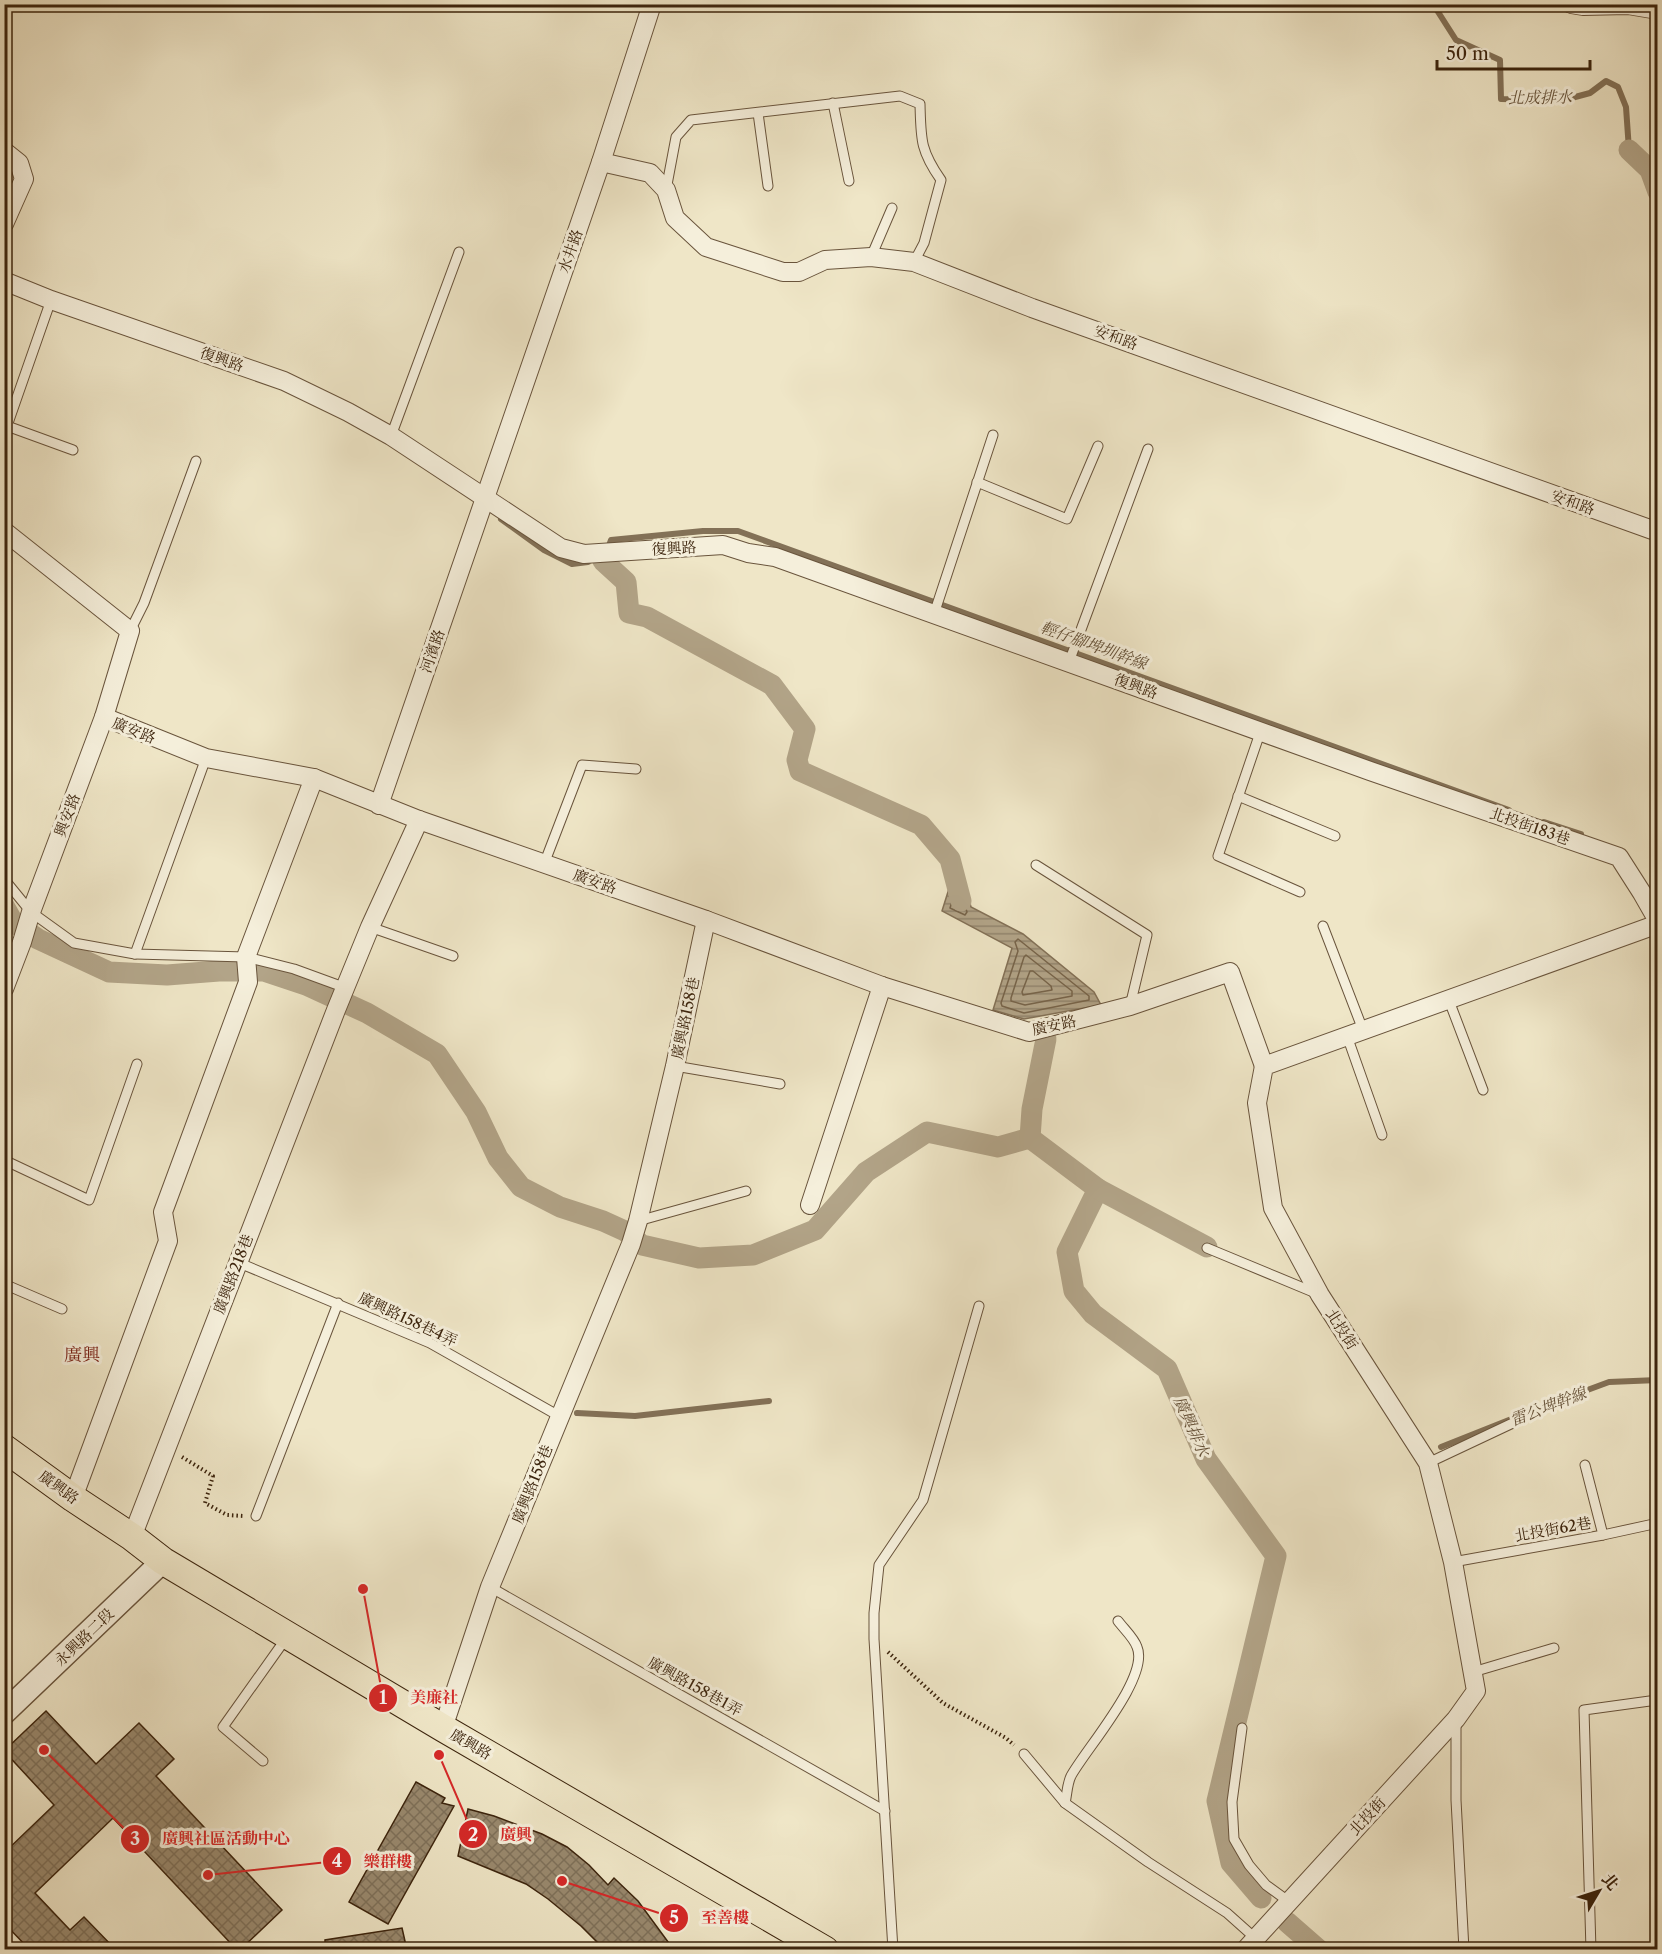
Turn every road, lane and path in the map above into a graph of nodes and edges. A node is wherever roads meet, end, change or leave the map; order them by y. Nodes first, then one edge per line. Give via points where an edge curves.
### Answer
1 (652, 4) edge
2 (1571, 4) edge
3 (1658, 10) edge
4 (833, 103) junction
5 (758, 113) junction
6 (4, 151) edge
7 (601, 162) junction
8 (849, 181) dead end
9 (768, 186) dead end
10 (666, 190) junction
11 (892, 208) dead end
12 (4, 224) edge
13 (459, 252) dead end
14 (871, 257) junction
15 (914, 262) junction
16 (4, 281) edge
17 (51, 300) junction
18 (993, 435) dead end
19 (391, 436) junction
20 (1098, 446) dead end
21 (1148, 449) dead end
22 (73, 450) dead end
23 (196, 461) dead end
24 (977, 482) junction
25 (485, 497) junction
26 (4, 531) edge
27 (1658, 532) edge
28 (934, 614) junction
29 (130, 631) junction
30 (1069, 662) junction
31 (104, 717) junction
32 (1261, 730) junction
33 (206, 758) junction
34 (636, 769) dead end
35 (1370, 771) joint
36 (314, 778) junction
37 (1238, 796) junction
38 (379, 805) junction
39 (419, 820) junction
40 (1335, 836) dead end
41 (544, 864) junction
42 (1036, 865) dead end
43 (4, 879) edge
44 (1300, 891) dead end
45 (31, 912) junction
46 (706, 920) junction
47 (1658, 923) edge
48 (1323, 926) dead end
49 (370, 927) junction
50 (135, 954) junction
51 (453, 956) dead end
52 (246, 957) junction
53 (882, 986) junction
54 (346, 988) junction
55 (4, 989) edge
56 (1448, 998) junction
57 (1130, 1006) junction
58 (1355, 1033) junction
59 (137, 1064) dead end
60 (675, 1066) junction
61 (1264, 1066) junction
62 (780, 1084) dead end
63 (1483, 1090) dead end
64 (1382, 1135) dead end
65 (4, 1160) edge
66 (746, 1191) dead end
67 (810, 1205) dead end
68 (638, 1221) junction
69 (1207, 1248) dead end
70 (237, 1262) junction
71 (4, 1284) edge
72 (1320, 1295) junction
73 (338, 1303) junction
74 (979, 1306) dead end
75 (62, 1310) dead end
76 (1532, 1414) dead end
77 (559, 1416) junction
78 (4, 1448) edge
79 (167, 1448) junction
80 (1428, 1462) junction
81 (1584, 1465) dead end
82 (73, 1498) junction
83 (256, 1516) joint
84 (1658, 1523) edge
85 (1603, 1535) junction
86 (132, 1537) junction
87 (163, 1561) junction
88 (1453, 1562) junction
89 (490, 1587) junction
90 (1118, 1622) dead end
91 (288, 1636) junction
92 (874, 1639) junction
93 (1554, 1648) dead end
94 (1473, 1672) junction
95 (1657, 1700) edge
96 (4, 1713) edge
97 (1456, 1719) junction
98 (443, 1728) junction
99 (1242, 1728) dead end
100 (1024, 1755) joint
101 (263, 1761) dead end
102 (1065, 1803) junction
103 (885, 1811) junction
104 (1288, 1901) junction
105 (1250, 1944) edge
106 (825, 1950) edge
107 (893, 1950) edge
108 (1464, 1950) edge
109 (1591, 1950) edge

1 - 7 street, 水井路
2 - 3 street
4 - 5 lane
4 - 8 lane
4 - 15 lane via 900,96 920,104 921,140 928,162 941,180 924,243
5 - 9 lane
5 - 10 lane via 691,120 676,137
6 - 12 street via 19,163 24,179
7 - 10 street via 650,173
7 - 25 street, 水井路
10 - 14 street, 安和路 via 675,219 706,247 783,272 799,272 825,260
11 - 14 lane
13 - 19 lane
14 - 15 street, 安和路
15 - 27 street, 安和路
16 - 17 street, 復興路
17 - 19 street, 復興路 via 284,381
17 - 22 lane via 7,426
18 - 24 lane
19 - 25 street, 復興路
20 - 24 lane via 1067,519
21 - 30 lane
23 - 29 lane
24 - 28 lane
25 - 28 street, 復興路 via 561,548 584,554 723,545 776,557
25 - 38 street, 河濱路
26 - 29 street
28 - 30 street, 復興路
29 - 31 street, 廣安路
30 - 32 street, 復興路
31 - 33 street, 廣安路
31 - 45 street, 興安路
32 - 35 street, 復興路
32 - 37 lane
33 - 36 street, 廣安路
33 - 50 lane
34 - 41 lane via 582,765
35 - 47 street, 北投街183巷 via 1619,857
36 - 38 street, 廣安路
36 - 52 street
37 - 40 lane
37 - 44 lane via 1218,856
38 - 39 street, 廣安路
39 - 41 street, 廣安路
39 - 49 street
41 - 46 street, 廣安路
42 - 57 lane via 1147,934
43 - 45 lane
45 - 50 lane via 74,943
45 - 55 street, 興安路
46 - 53 street, 廣安路
46 - 60 street, 廣興路158巷
47 - 56 street
48 - 58 lane
49 - 51 lane
49 - 54 street
50 - 52 lane
52 - 54 lane
52 - 82 street via 248,982 163,1212 168,1241
53 - 57 street, 廣安路 via 1029,1032
53 - 67 street
54 - 70 street, 廣興路218巷
56 - 58 street
56 - 63 lane
57 - 61 street, 廣安路 via 1230,972
58 - 61 street
58 - 64 lane
59 - 65 lane via 89,1200
60 - 62 lane
60 - 68 street, 廣興路158巷
61 - 72 street, 北投街 via 1257,1103 1273,1208
66 - 68 lane
68 - 77 street, 廣興路158巷
69 - 72 lane
70 - 73 lane, 廣興路158巷4弄
70 - 79 street, 廣興路218巷
71 - 75 lane
72 - 80 street, 北投街
73 - 77 lane, 廣興路158巷4弄 via 430,1343
73 - 83 lane
74 - 92 lane via 922,1500 879,1564
76 - 80 lane
77 - 89 street, 廣興路158巷
78 - 82 main road, 廣興路
79 - 83 path via 213,1476 205,1503 227,1515
79 - 86 street, 廣興路218巷
80 - 88 street, 北投街
81 - 85 lane
82 - 86 main road, 廣興路
84 - 85 lane, 北投街62巷
85 - 88 lane, 北投街62巷
86 - 87 main road, 廣興路
87 - 91 main road, 廣興路
87 - 96 street, 永興路二段
88 - 94 street, 北投街
89 - 98 street, 廣興路158巷
89 - 103 lane, 廣興路158巷1弄
90 - 102 lane via 1137,1647 1140,1660 1107,1727 1070,1778
91 - 98 main road, 廣興路
91 - 101 lane via 223,1727
92 - 100 path via 943,1703 1006,1738
92 - 103 lane
93 - 94 lane
94 - 97 street, 北投街 via 1476,1691
95 - 109 lane via 1584,1710
97 - 104 street, 北投街
97 - 108 lane
98 - 106 main road, 廣興路
99 - 104 lane via 1232,1802 1234,1839 1266,1885
100 - 102 lane
102 - 105 lane via 1148,1863 1227,1913
103 - 107 lane
104 - 105 street, 北投街

